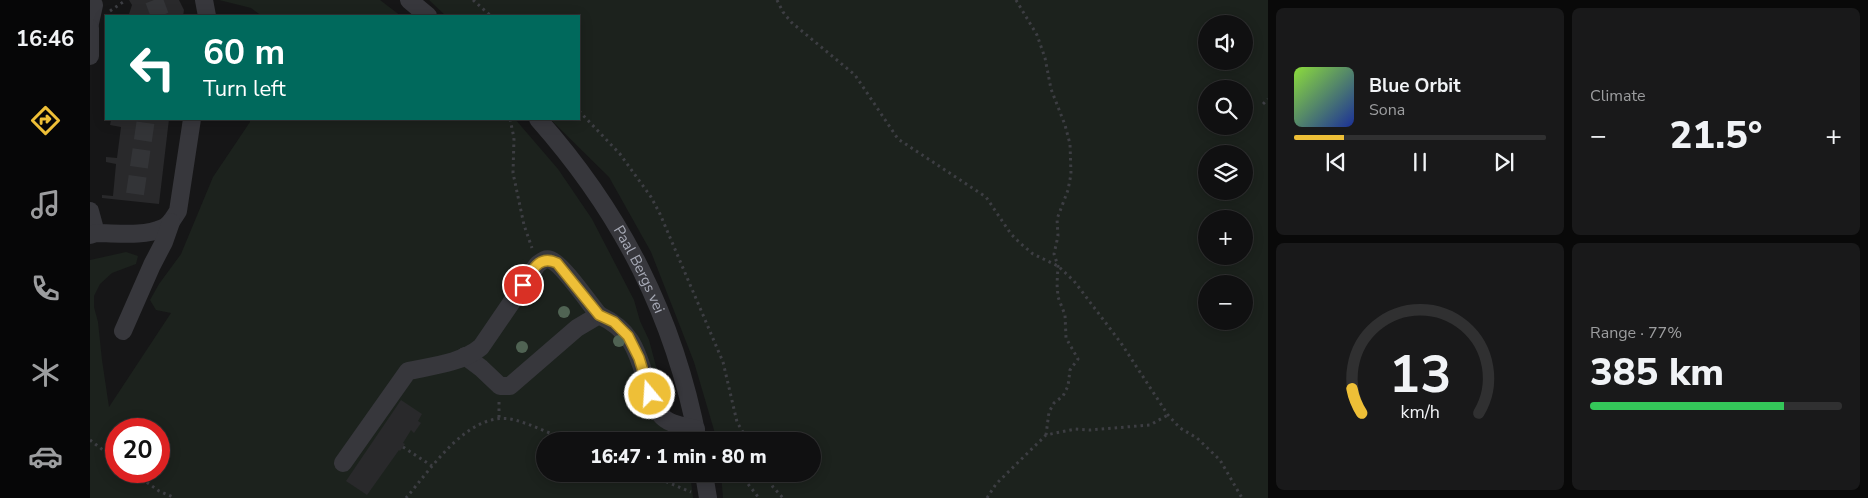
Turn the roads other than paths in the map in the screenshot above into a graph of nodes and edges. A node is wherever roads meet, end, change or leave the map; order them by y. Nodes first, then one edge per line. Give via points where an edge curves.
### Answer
1 (204, 0) edge
2 (409, 0) edge
3 (95, 12) edge
4 (207, 15) edge
5 (427, 15) edge
6 (90, 56) edge
7 (192, 120) edge
8 (539, 120) edge
9 (90, 211) edge
10 (171, 222) junction
11 (93, 234) edge
12 (599, 315) junction
13 (123, 331) dead end
14 (466, 356) junction
15 (691, 432) edge
16 (696, 432) edge
17 (343, 463) dead end
18 (703, 482) edge
19 (700, 496) edge

1 - 4 street
2 - 5 street
3 - 6 street
7 - 10 street via 178,211
8 - 16 street, Paal Bergs vei via 597,193 642,271 663,318
9 - 11 street
10 - 11 street via 163,228 141,233
10 - 13 street
12 - 14 street via 577,328 510,386 500,386
12 - 14 street via 557,263 544,260 537,265 481,347
12 - 15 street via 614,322 628,336 661,415
14 - 17 street via 408,371
18 - 19 street

